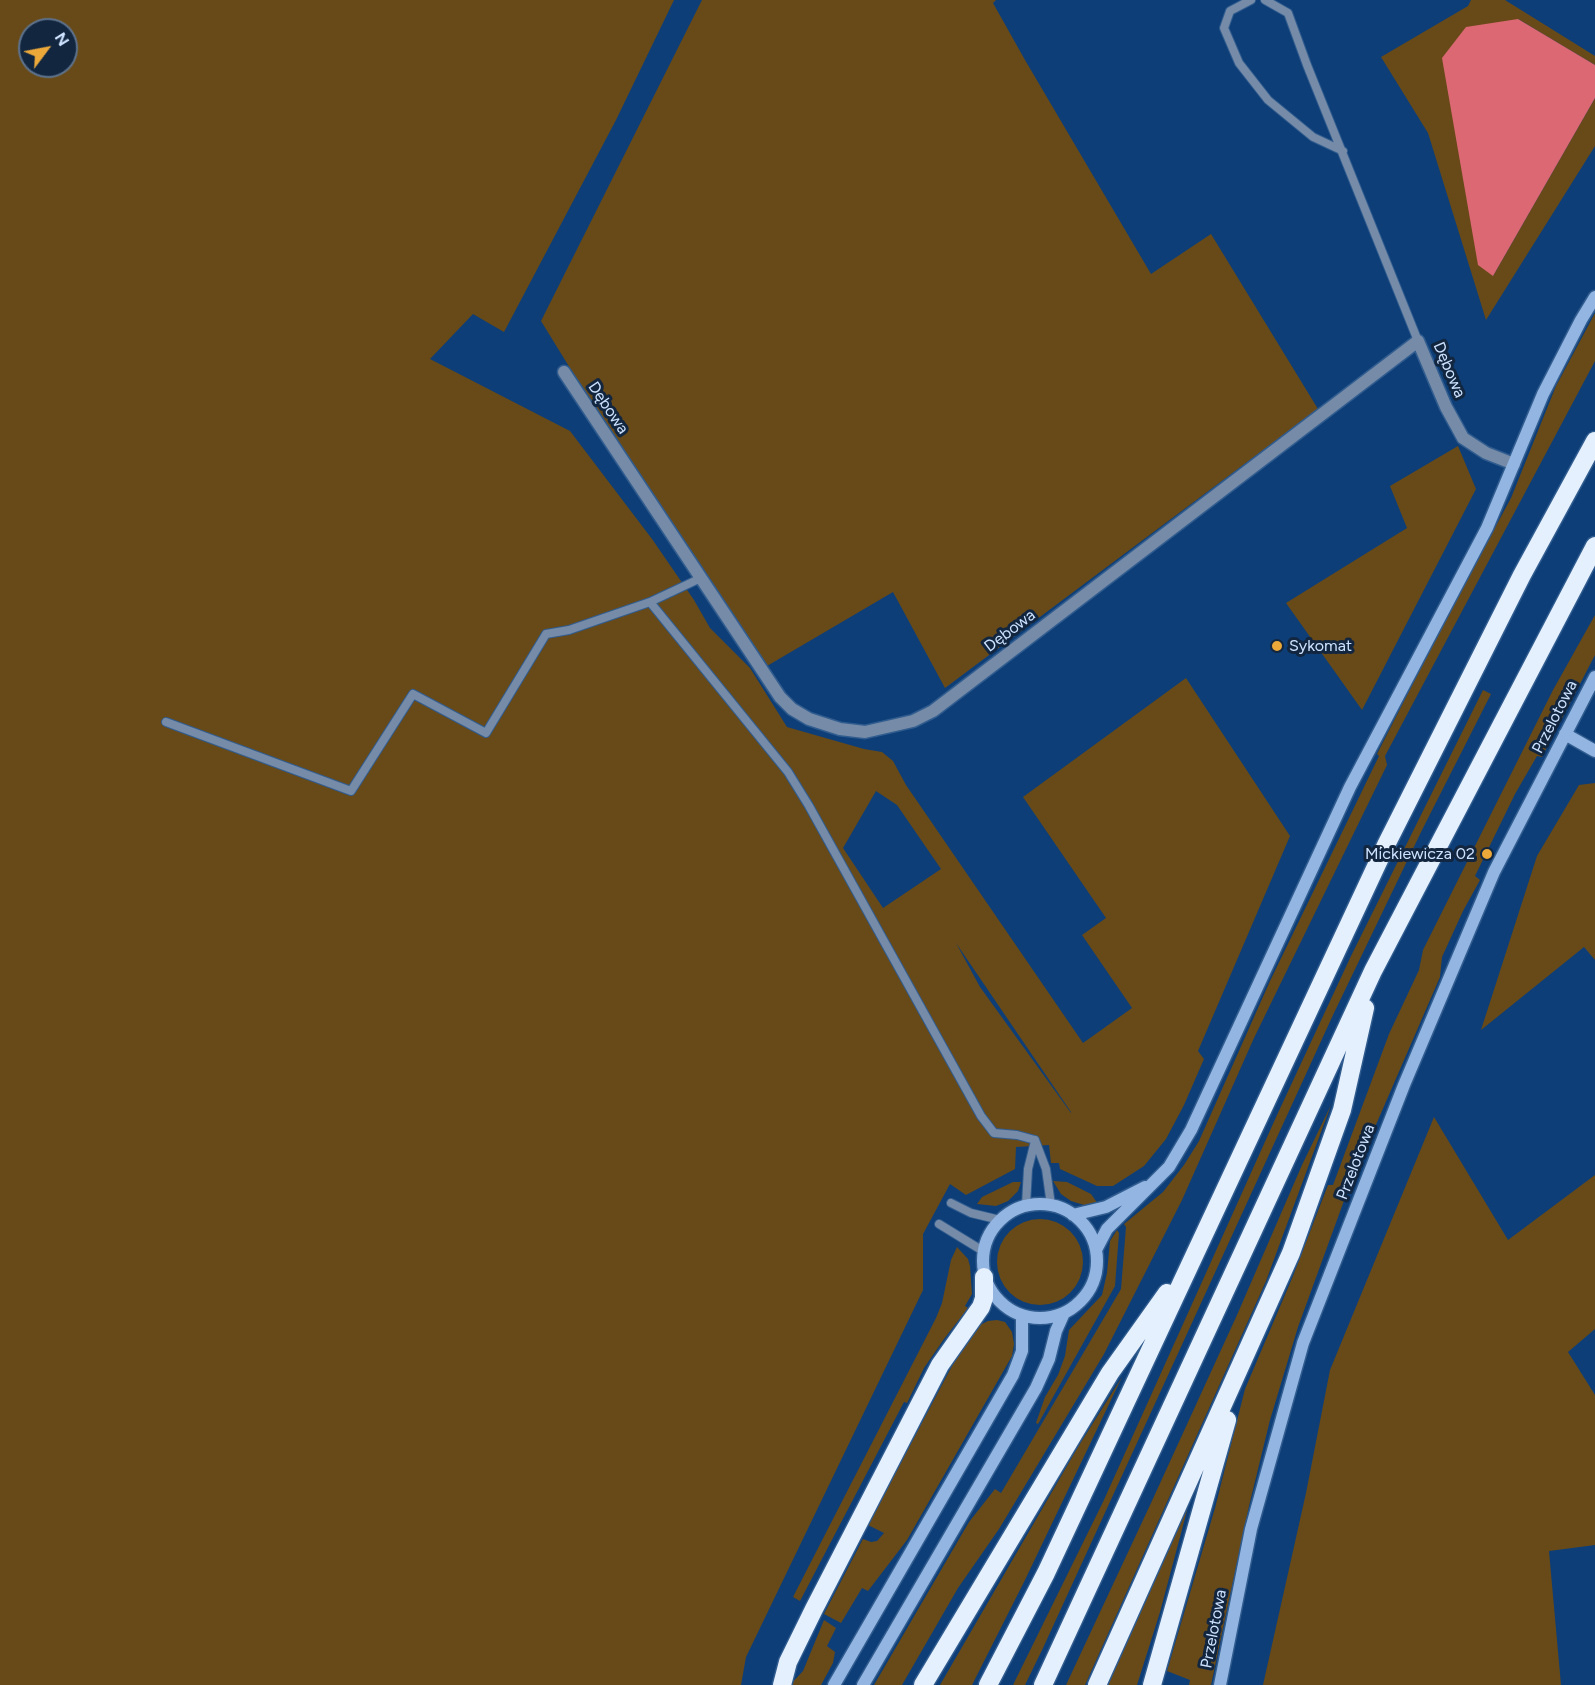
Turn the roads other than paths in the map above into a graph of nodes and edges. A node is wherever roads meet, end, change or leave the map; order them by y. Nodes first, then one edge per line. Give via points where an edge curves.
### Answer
1 (1251, 0) edge
2 (1265, 0) edge
3 (1342, 152) junction
4 (1595, 297) edge
5 (1418, 341) junction
6 (564, 372) dead end
7 (1595, 441) edge
8 (1514, 464) junction
9 (1595, 546) edge
10 (701, 578) junction
11 (650, 602) junction
12 (1595, 677) edge
13 (166, 722) dead end
14 (1565, 734) junction
15 (1595, 751) edge
16 (1373, 971) junction
17 (1035, 1140) junction
18 (1156, 1180) junction
19 (951, 1203) dead end
20 (1026, 1205) junction
21 (1051, 1205) junction
22 (1073, 1215) junction
23 (1000, 1220) junction
24 (939, 1224) dead end
25 (1096, 1250) junction
26 (983, 1251) junction
27 (1192, 1258) junction
28 (984, 1277) junction
29 (1064, 1313) junction
30 (1022, 1316) junction
31 (1248, 1350) junction
32 (1154, 1679) edge
33 (782, 1685) edge
34 (834, 1685) edge
35 (863, 1685) edge
36 (923, 1685) edge
37 (988, 1685) edge
38 (1043, 1685) edge
39 (1097, 1685) edge
40 (1220, 1685) edge

1 - 3 lane via 1230,11 1224,28 1239,63 1268,100 1313,137
2 - 3 lane via 1288,13
3 - 5 lane
4 - 8 street via 1543,394
5 - 8 street, Dębowa via 1463,438
5 - 10 street, Dębowa via 942,704 913,721 865,732 840,729 792,709 780,697
6 - 10 street, Dębowa
7 - 27 highway via 1522,575 1386,845
8 - 18 street via 1486,528 1350,787 1191,1130 1169,1167
9 - 16 highway
10 - 11 lane
11 - 13 lane via 546,634 486,733 413,694 351,791
11 - 17 lane via 788,772 981,1116 994,1133
12 - 14 street, Przelotowa
14 - 15 street
14 - 40 street, Przelotowa via 1494,872 1404,1085 1303,1343 1251,1529
16 - 31 highway via 1342,1110 1291,1253
16 - 38 highway
17 - 20 lane
17 - 21 lane via 1046,1169
18 - 22 street via 1106,1207
18 - 25 street via 1107,1229
19 - 23 lane
20 - 21 street
20 - 23 street
21 - 22 street
22 - 25 street via 1086,1227
23 - 26 street
24 - 26 lane
25 - 29 street via 1092,1284 1081,1301
26 - 28 street
27 - 36 highway via 1110,1373
27 - 37 highway via 1046,1574
28 - 30 street via 998,1301
28 - 33 highway via 981,1307 940,1365 788,1662
29 - 30 street via 1043,1318
29 - 35 street via 1036,1388
30 - 34 street via 1022,1351 1013,1375
31 - 32 highway
31 - 39 highway

